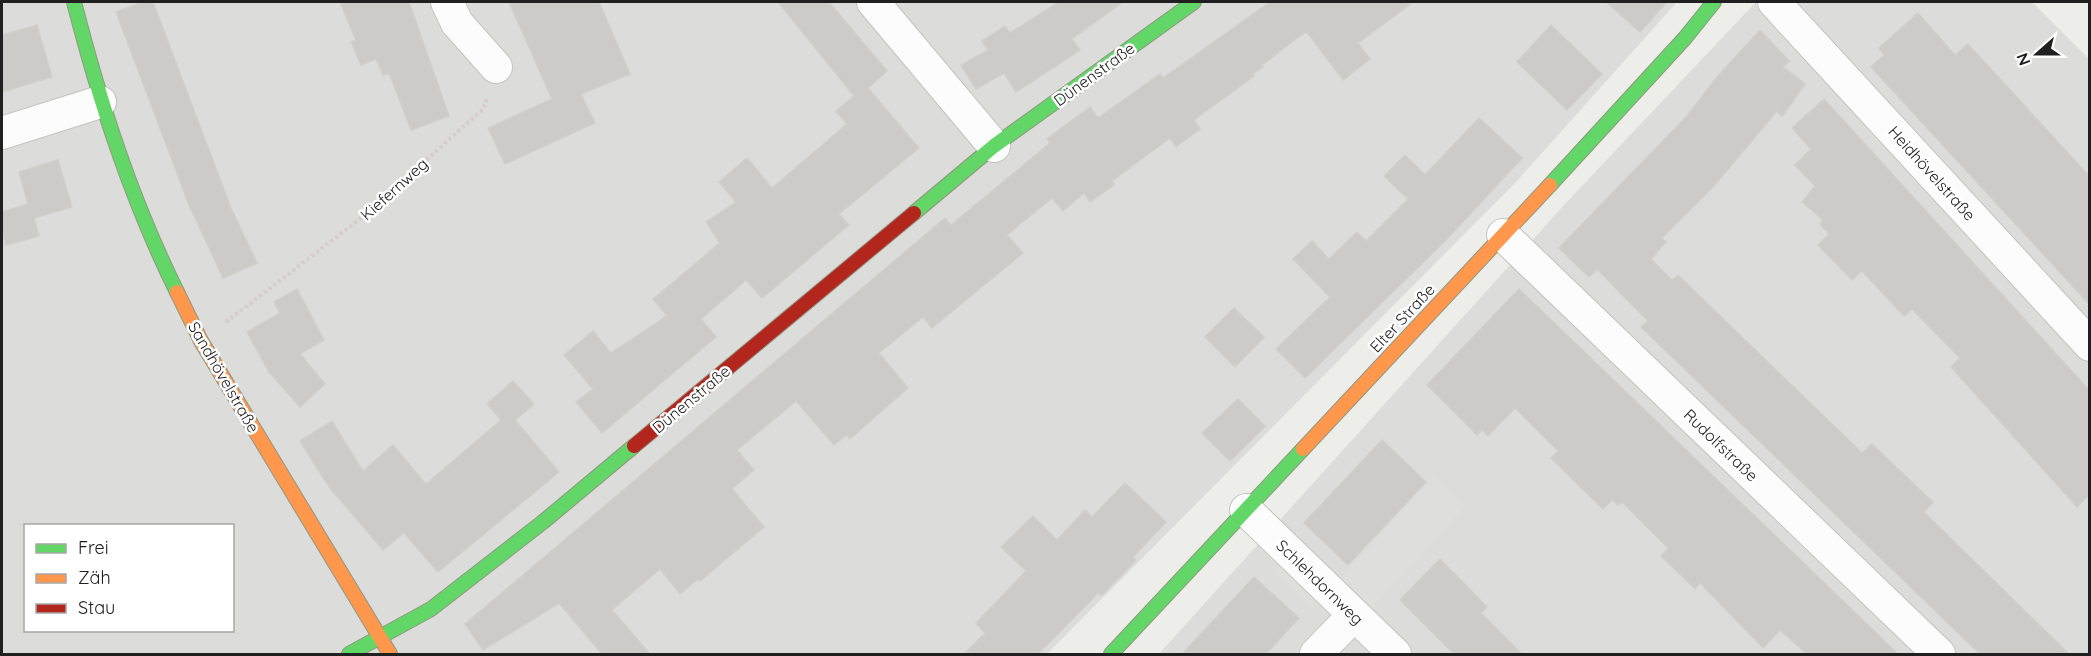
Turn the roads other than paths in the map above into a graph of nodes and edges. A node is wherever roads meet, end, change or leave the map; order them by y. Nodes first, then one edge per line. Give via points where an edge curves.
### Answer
1 (74, 2) edge
2 (447, 2) edge
3 (873, 2) edge
4 (1194, 2) edge
5 (1714, 2) edge
6 (1774, 2) edge
7 (496, 67) road end
8 (100, 102) junction
9 (2, 133) edge
10 (994, 146) junction
11 (1503, 234) junction
12 (2090, 345) edge
13 (1246, 510) junction
14 (1354, 615) junction
15 (379, 638) junction
16 (349, 654) edge
17 (390, 654) edge
18 (1111, 654) edge
19 (1316, 654) edge
20 (1395, 654) edge
21 (1939, 654) edge

1 - 8 street, Sandhövelstraße
2 - 7 street via 457,23
3 - 10 street
4 - 10 street, Dünenstraße
5 - 11 street, Elter Straße
6 - 12 street, Heidhövelstraße
8 - 9 street
8 - 15 street, Sandhövelstraße via 152,242 201,341
10 - 15 street, Dünenstraße via 543,522 431,609
11 - 13 street, Elter Straße
11 - 21 street, Rudolfstraße
13 - 14 street, Schlehdornweg
13 - 18 street, Elter Straße
14 - 19 street
14 - 20 street, Schlehdornweg
15 - 16 street
15 - 17 street, Sandhövelstraße

